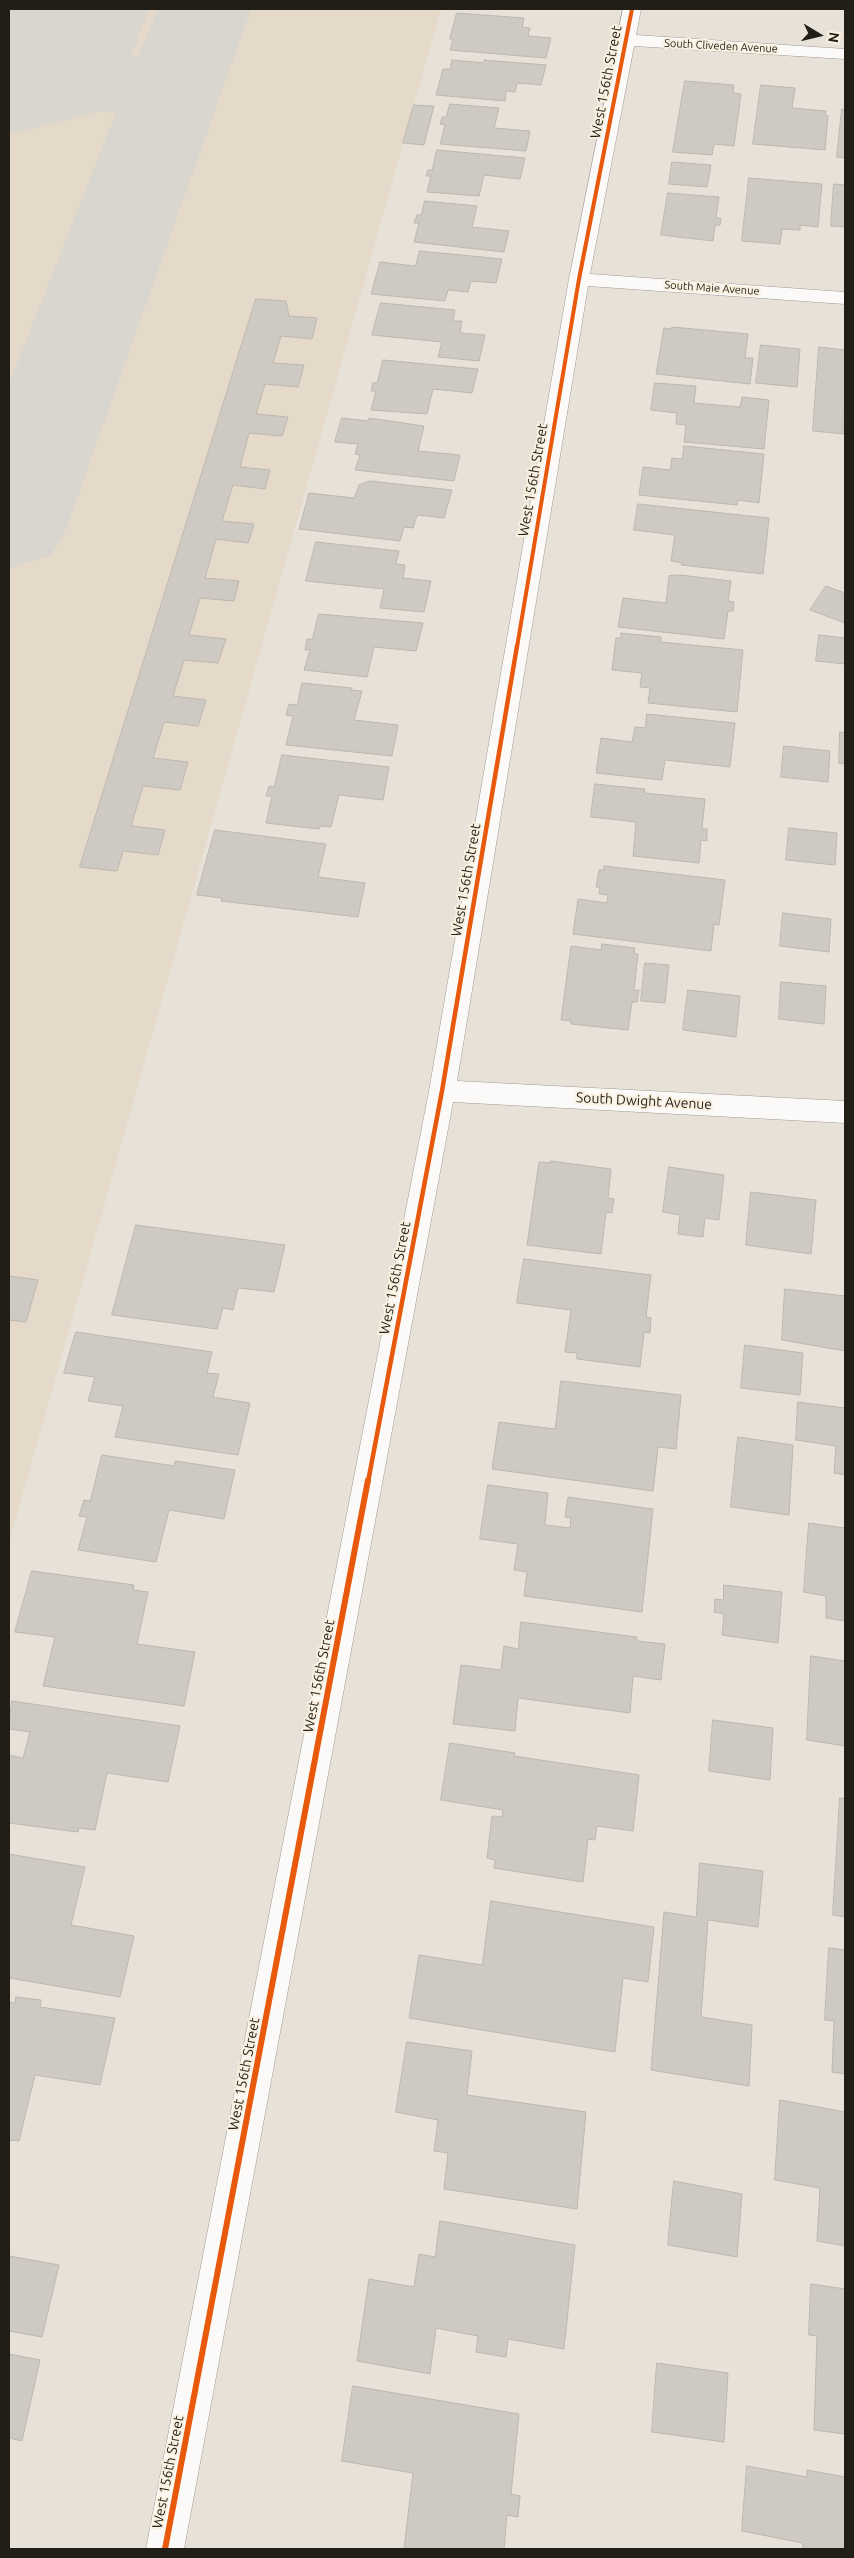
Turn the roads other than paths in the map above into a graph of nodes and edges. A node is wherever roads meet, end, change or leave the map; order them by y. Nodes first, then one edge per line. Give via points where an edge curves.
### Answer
1 (632, 9) edge
2 (626, 40) junction
3 (845, 54) edge
4 (578, 279) junction
5 (845, 298) edge
6 (442, 1091) junction
7 (845, 1112) edge
8 (165, 2549) edge

1 - 2 street, West 156th Street
2 - 3 street, South Cliveden Avenue
2 - 4 street, West 156th Street
4 - 5 street, South Maie Avenue
4 - 6 street, West 156th Street
6 - 7 street, South Dwight Avenue
6 - 8 street, West 156th Street

